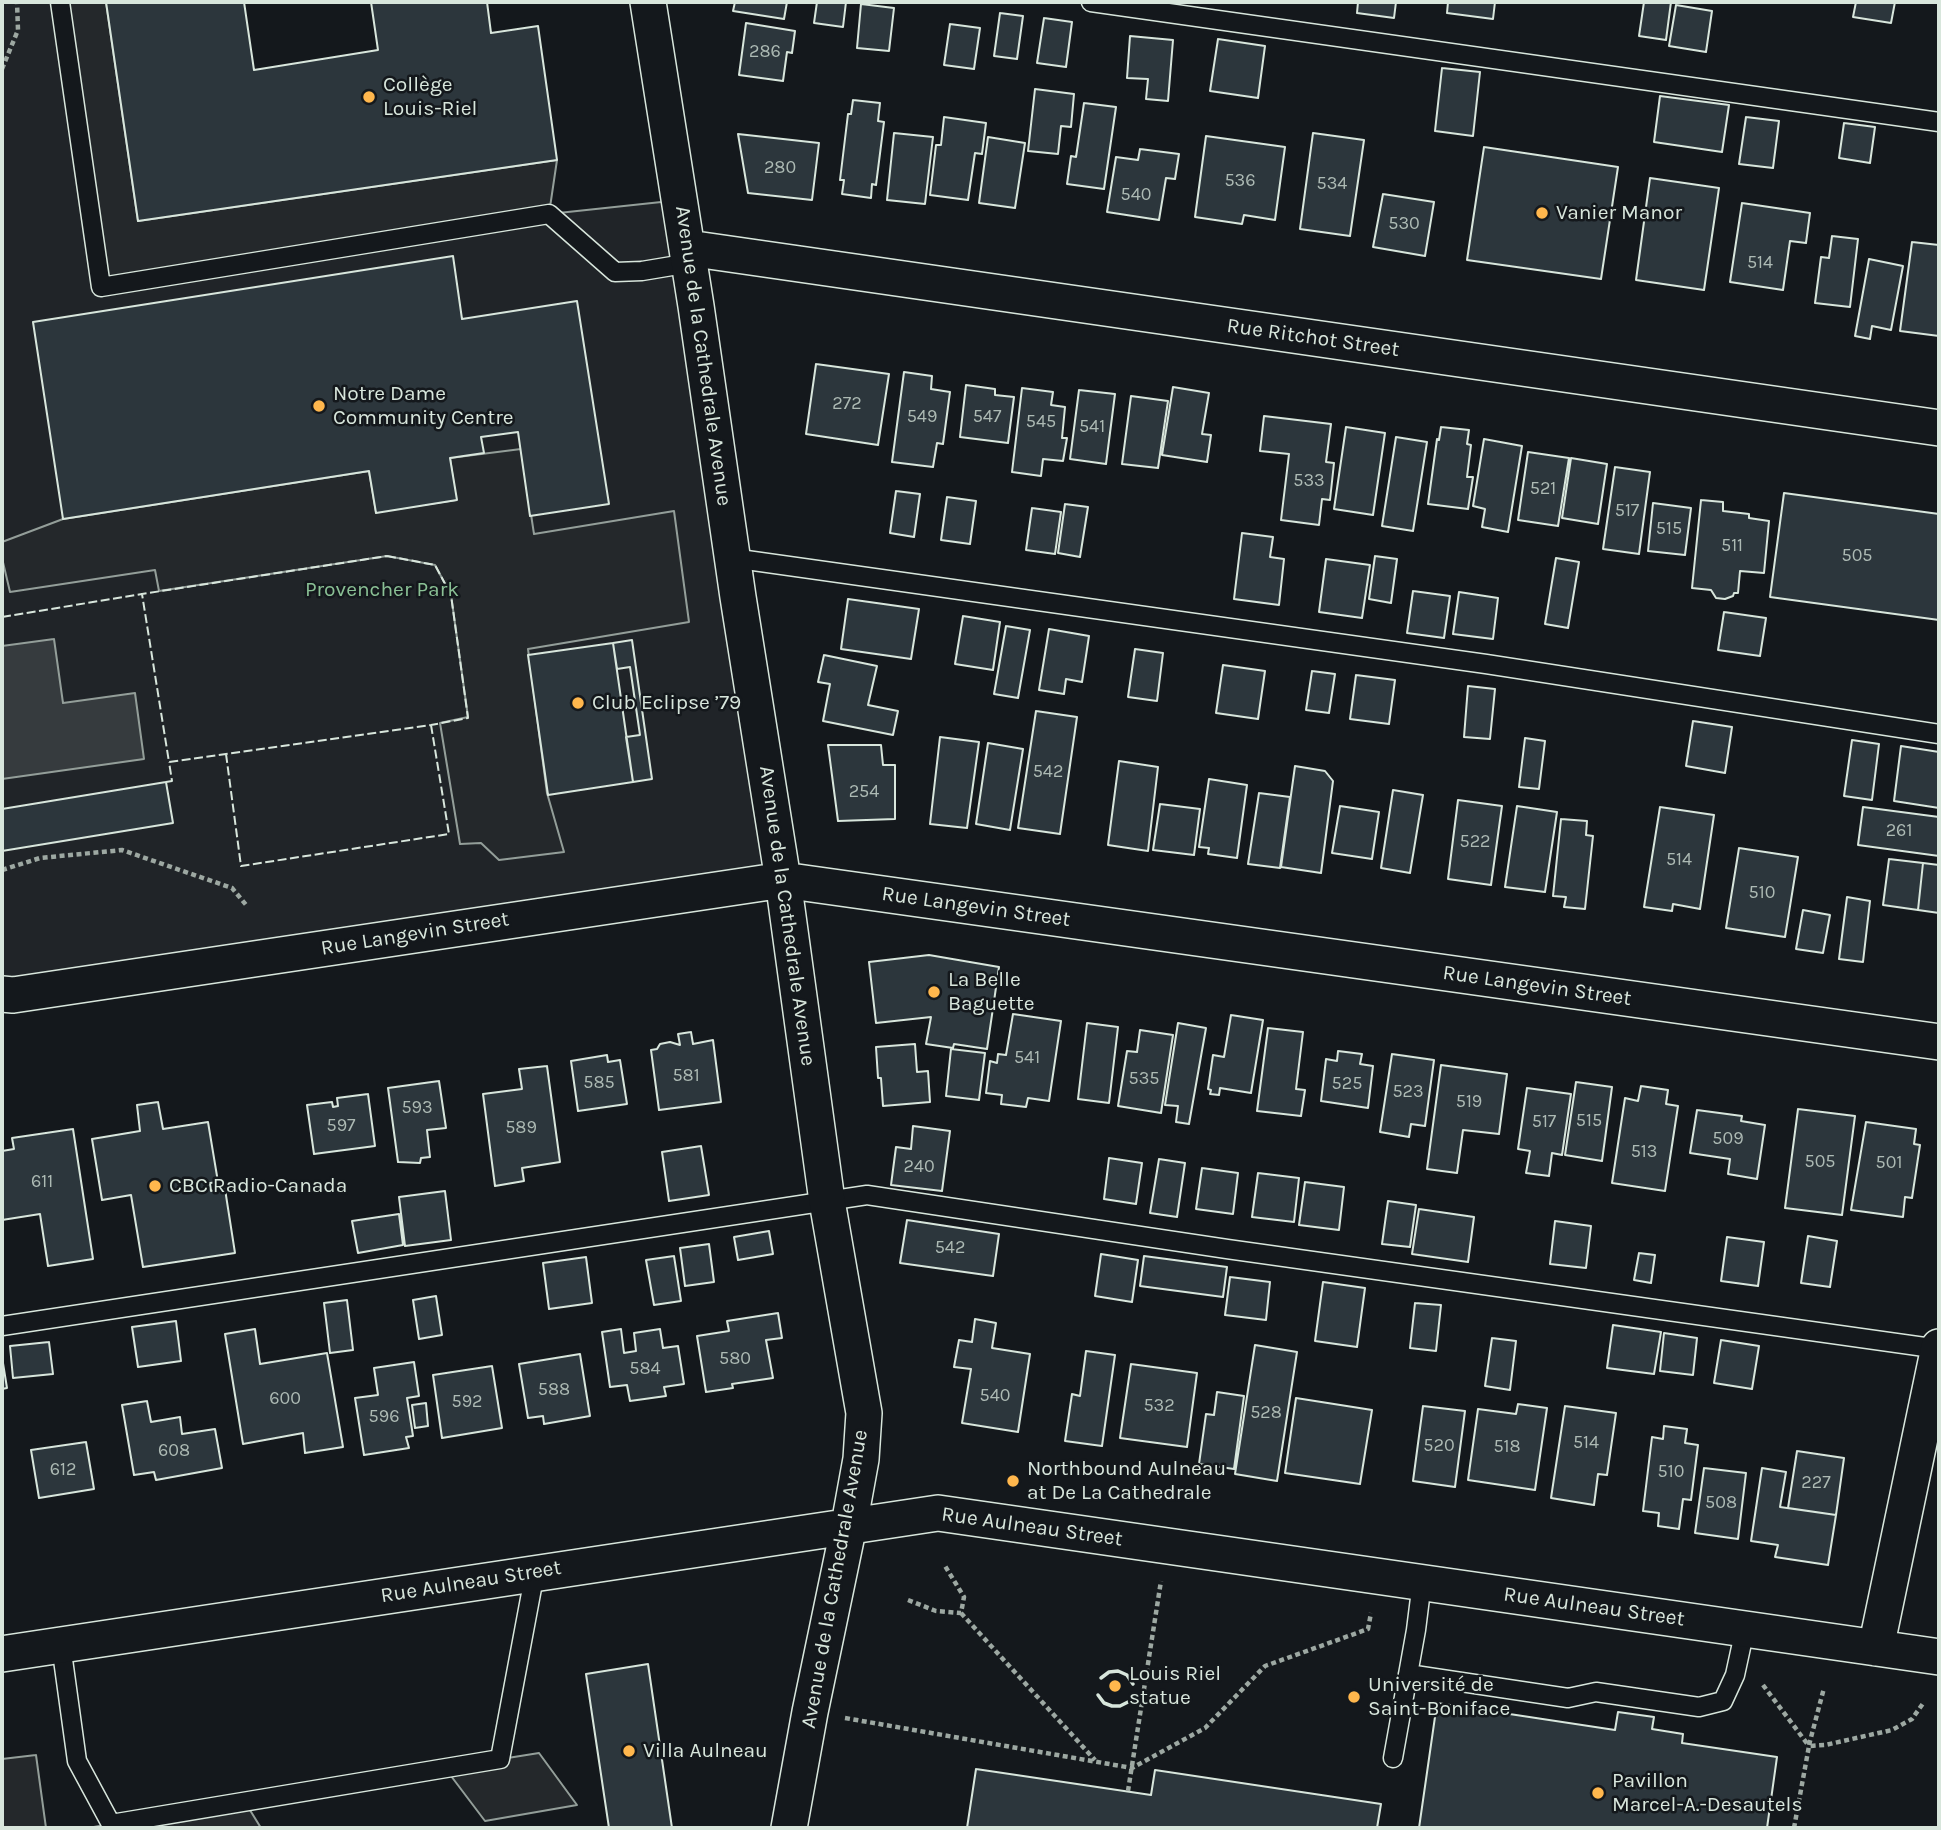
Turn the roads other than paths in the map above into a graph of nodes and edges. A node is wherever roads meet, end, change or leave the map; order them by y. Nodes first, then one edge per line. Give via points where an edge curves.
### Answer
1 (60, 2) edge
2 (648, 2) edge
3 (1091, 2) edge
4 (1939, 122) edge
5 (689, 255) junction
6 (1939, 428) edge
7 (732, 558) junction
8 (1939, 734) edge
9 (783, 880) junction
10 (6, 996) edge
11 (1939, 1042) edge
12 (827, 1200) junction
13 (2, 1326) edge
14 (1939, 1348) edge
15 (849, 1525) junction
16 (535, 1572) junction
17 (1422, 1582) junction
18 (1745, 1629) junction
19 (61, 1645) junction
20 (1876, 1648) junction
21 (2, 1654) edge
22 (1939, 1657) edge
23 (1408, 1674) junction
24 (1394, 1758) dead end
25 (789, 1828) edge

1 - 5 lane via 101,287 549,214 615,272 642,271
2 - 5 street, Avenue de la Cathedrale Avenue
3 - 4 lane
5 - 6 street, Rue Ritchot Street
5 - 7 street, Avenue de la Cathedrale Avenue
7 - 8 lane via 1486,664
7 - 9 street, Avenue de la Cathedrale Avenue
9 - 10 street, Rue Langevin Street
9 - 11 street, Rue Langevin Street
9 - 12 street, Avenue de la Cathedrale Avenue
12 - 13 lane
12 - 14 lane via 867,1195
12 - 15 street, Avenue de la Cathedrale Avenue via 864,1413
14 - 20 street
15 - 16 street, Rue Aulneau Street
15 - 17 street, Rue Aulneau Street via 938,1513
15 - 25 street, Avenue de la Cathedrale Avenue
16 - 19 street, Rue Aulneau Street
16 - 19 lane via 500,1759 111,1824 77,1761
17 - 18 street, Rue Aulneau Street
17 - 23 lane
18 - 20 street, Rue Aulneau Street
18 - 23 lane via 1735,1675 1723,1701 1699,1707 1595,1692 1568,1698
19 - 21 street, Rue Aulneau Street
20 - 22 street, Rue Aulneau Street
23 - 24 lane

